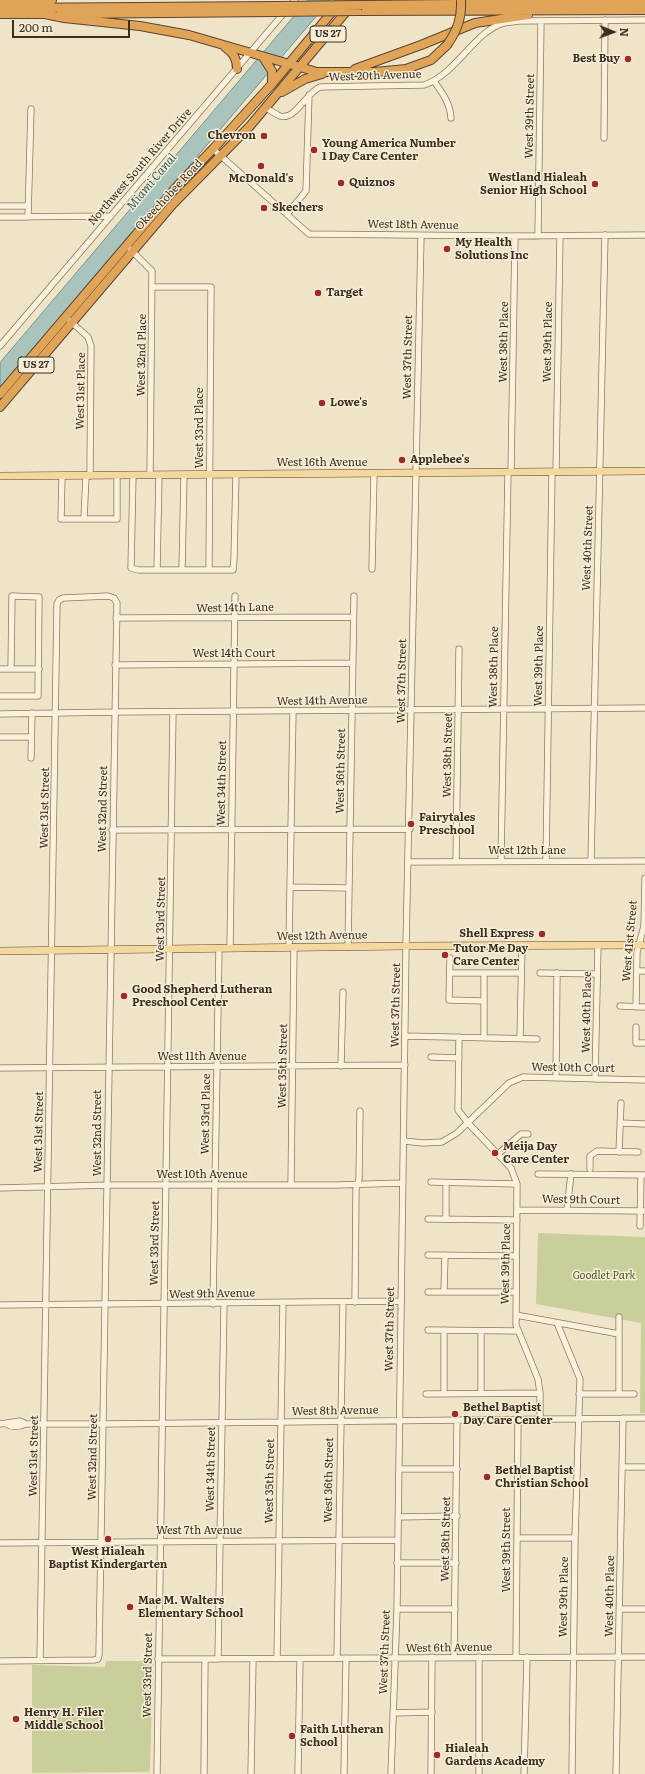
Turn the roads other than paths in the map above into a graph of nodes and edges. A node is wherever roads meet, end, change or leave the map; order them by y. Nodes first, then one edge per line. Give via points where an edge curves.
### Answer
1 (0, 0) edge
2 (52, 0) edge
3 (295, 0) edge
4 (342, 0) edge
5 (461, 0) edge
6 (645, 2) edge
7 (358, 5) edge
8 (0, 8) edge
9 (275, 9) junction
10 (573, 10) junction
11 (645, 10) edge
12 (0, 14) edge
13 (45, 14) junction
14 (605, 20) junction
15 (645, 20) edge
16 (541, 21) junction
17 (219, 43) junction
18 (257, 55) junction
19 (284, 63) junction
20 (237, 68) junction
21 (300, 68) junction
22 (346, 72) junction
23 (328, 73) junction
24 (434, 81) junction
25 (272, 84) junction
26 (309, 95) junction
27 (275, 97) junction
28 (266, 108) junction
29 (31, 109) dead end
30 (451, 118) dead end
31 (604, 138) dead end
32 (214, 149) junction
33 (221, 156) junction
34 (0, 206) edge
35 (28, 206) junction
36 (287, 214) junction
37 (110, 216) junction
38 (0, 217) edge
39 (28, 217) junction
40 (605, 235) junction
41 (645, 235) edge
42 (420, 236) junction
43 (515, 236) junction
44 (538, 236) junction
45 (560, 236) junction
46 (130, 248) junction
47 (152, 287) junction
48 (69, 320) junction
49 (0, 346) edge
50 (0, 394) edge
51 (0, 407) edge
52 (645, 471) edge
53 (510, 472) junction
54 (554, 472) junction
55 (600, 472) junction
56 (374, 473) junction
57 (417, 473) junction
58 (236, 474) junction
59 (118, 475) junction
60 (132, 475) junction
61 (150, 475) junction
62 (159, 475) junction
63 (184, 475) junction
64 (209, 475) junction
65 (0, 476) edge
66 (62, 476) junction
67 (88, 476) junction
68 (84, 518) junction
69 (372, 569) dead end
70 (157, 570) junction
71 (182, 570) junction
72 (209, 570) junction
73 (235, 596) dead end
74 (354, 596) dead end
75 (57, 604) joint
76 (353, 617) junction
77 (116, 618) junction
78 (235, 618) junction
79 (459, 649) dead end
80 (234, 664) junction
81 (353, 664) junction
82 (114, 665) junction
83 (0, 669) edge
84 (11, 669) junction
85 (39, 669) junction
86 (0, 696) edge
87 (594, 708) junction
88 (645, 708) edge
89 (504, 709) junction
90 (548, 709) junction
91 (412, 710) junction
92 (458, 710) junction
93 (293, 711) junction
94 (352, 711) junction
95 (115, 712) junction
96 (173, 712) junction
97 (233, 712) junction
98 (32, 713) junction
99 (57, 713) junction
100 (0, 714) edge
101 (0, 737) edge
102 (31, 737) junction
103 (30, 758) dead end
104 (291, 829) junction
105 (350, 829) junction
106 (410, 829) junction
107 (112, 830) junction
108 (172, 830) junction
109 (231, 830) junction
110 (501, 861) junction
111 (546, 861) junction
112 (591, 861) junction
113 (645, 861) edge
114 (408, 862) junction
115 (456, 862) junction
116 (645, 878) edge
117 (290, 887) junction
118 (349, 888) junction
119 (598, 945) junction
120 (643, 945) edge
121 (406, 946) junction
122 (522, 946) junction
123 (292, 947) junction
124 (348, 947) junction
125 (171, 948) junction
126 (219, 948) junction
127 (230, 948) junction
128 (111, 949) junction
129 (51, 950) junction
130 (0, 951) edge
131 (450, 958) dead end
132 (637, 970) junction
133 (645, 970) edge
134 (450, 973) junction
135 (484, 973) junction
136 (521, 973) junction
137 (540, 973) dead end
138 (558, 973) junction
139 (597, 974) junction
140 (342, 992) dead end
141 (484, 1001) junction
142 (620, 1006) dead end
143 (636, 1007) junction
144 (645, 1007) edge
145 (636, 1026) dead end
146 (405, 1036) junction
147 (459, 1037) junction
148 (484, 1038) junction
149 (520, 1038) junction
150 (537, 1039) dead end
151 (645, 1043) edge
152 (431, 1057) dead end
153 (458, 1058) junction
154 (405, 1065) junction
155 (293, 1066) junction
156 (341, 1066) junction
157 (50, 1067) junction
158 (168, 1067) junction
159 (217, 1067) junction
160 (0, 1068) edge
161 (109, 1068) junction
162 (556, 1078) junction
163 (595, 1079) junction
164 (645, 1080) edge
165 (621, 1103) dead end
166 (360, 1111) dead end
167 (468, 1123) junction
168 (620, 1123) junction
169 (645, 1124) edge
170 (528, 1134) dead end
171 (404, 1141) junction
172 (619, 1152) junction
173 (638, 1152) dead end
174 (498, 1154) junction
175 (590, 1169) dead end
176 (538, 1174) dead end
177 (571, 1174) junction
178 (643, 1175) edge
179 (431, 1182) dead end
180 (403, 1183) junction
181 (446, 1183) junction
182 (517, 1184) junction
183 (108, 1185) junction
184 (166, 1185) junction
185 (215, 1185) junction
186 (291, 1185) junction
187 (357, 1185) junction
188 (0, 1188) edge
189 (48, 1188) junction
190 (517, 1210) junction
191 (567, 1210) junction
192 (643, 1211) edge
193 (428, 1219) dead end
194 (446, 1219) junction
195 (517, 1220) junction
196 (640, 1226) dead end
197 (428, 1255) dead end
198 (445, 1255) junction
199 (516, 1256) junction
200 (444, 1291) junction
201 (428, 1292) dead end
202 (515, 1292) junction
203 (401, 1301) junction
204 (343, 1302) junction
205 (355, 1302) junction
206 (283, 1303) junction
207 (165, 1304) junction
208 (213, 1304) junction
209 (224, 1304) junction
210 (46, 1305) junction
211 (106, 1305) junction
212 (0, 1306) edge
213 (516, 1315) junction
214 (620, 1317) dead end
215 (557, 1323) junction
216 (428, 1330) dead end
217 (444, 1330) junction
218 (482, 1331) junction
219 (518, 1331) junction
220 (619, 1334) junction
221 (540, 1393) junction
222 (426, 1394) dead end
223 (444, 1394) junction
224 (481, 1394) junction
225 (580, 1394) junction
226 (619, 1394) junction
227 (634, 1394) dead end
228 (623, 1418) junction
229 (645, 1418) edge
230 (458, 1420) junction
231 (518, 1420) junction
232 (540, 1420) junction
233 (579, 1420) junction
234 (340, 1421) junction
235 (399, 1421) junction
236 (281, 1422) junction
237 (162, 1423) junction
238 (222, 1423) junction
239 (3, 1424) edge
240 (44, 1424) junction
241 (103, 1424) junction
242 (645, 1467) edge
243 (622, 1468) junction
244 (399, 1469) junction
245 (457, 1469) junction
246 (457, 1516) junction
247 (398, 1517) junction
248 (517, 1538) junction
249 (575, 1538) junction
250 (338, 1539) junction
251 (279, 1540) junction
252 (398, 1540) junction
253 (219, 1541) junction
254 (0, 1542) edge
255 (42, 1542) junction
256 (102, 1542) junction
257 (161, 1542) junction
258 (397, 1562) junction
259 (456, 1563) junction
260 (396, 1609) junction
261 (455, 1609) junction
262 (620, 1609) junction
263 (645, 1609) edge
264 (619, 1656) junction
265 (432, 1657) junction
266 (454, 1657) junction
267 (479, 1657) junction
268 (516, 1657) junction
269 (526, 1657) junction
270 (574, 1657) junction
271 (645, 1657) edge
272 (337, 1658) junction
273 (346, 1658) junction
274 (395, 1658) junction
275 (205, 1659) junction
276 (218, 1659) junction
277 (253, 1659) junction
278 (277, 1659) junction
279 (300, 1659) junction
280 (40, 1660) junction
281 (158, 1660) junction
282 (0, 1661) edge
283 (432, 1712) junction
284 (393, 1713) junction
285 (157, 1774) edge
286 (204, 1774) edge
287 (251, 1774) edge
288 (298, 1774) edge
289 (344, 1774) edge
290 (391, 1774) edge
291 (431, 1774) edge
292 (479, 1774) edge
293 (524, 1774) edge
294 (572, 1774) edge
295 (616, 1774) edge

1 - 2 highway
3 - 18 street, Northwest South River Drive
4 - 19 highway, Okeechobee Road / US 27
5 - 22 highway, bridge via 458,28 447,45 431,60 406,69
6 - 7 highway
7 - 9 highway, bridge
7 - 10 highway
7 - 21 highway, Okeechobee Road / US 27
8 - 9 highway
9 - 13 highway
10 - 11 highway
10 - 22 highway via 475,23
12 - 13 highway
13 - 17 highway via 140,26
14 - 15 street, West 20th Avenue
14 - 16 street, West 20th Avenue
14 - 31 street
16 - 24 street, West 20th Avenue via 511,22 496,26 444,75
16 - 44 street, West 39th Street
17 - 18 highway
17 - 20 highway via 232,53
18 - 19 highway
18 - 20 street, Northwest South River Drive
18 - 25 highway via 272,71
19 - 21 highway
19 - 25 highway, Okeechobee Road / US 27
20 - 37 street, Northwest South River Drive
21 - 23 highway
21 - 27 highway, Okeechobee Road / US 27
22 - 23 highway
23 - 27 highway via 305,79
24 - 26 street, West 20th Avenue via 415,86 320,88 313,90
24 - 30 street via 446,98
25 - 32 highway, Okeechobee Road / US 27
26 - 28 street, West 20th Avenue via 294,113 287,116 281,116
26 - 36 street via 306,191
27 - 28 highway, Okeechobee Road / US 27
28 - 33 highway, Okeechobee Road / US 27
29 - 35 street
32 - 33 street, West 18th Avenue
32 - 46 highway, Okeechobee Road / US 27 via 179,184
33 - 36 street, West 18th Avenue
33 - 46 highway, Okeechobee Road / US 27
34 - 35 street
35 - 39 street
36 - 42 street, West 18th Avenue via 309,234
37 - 39 street
37 - 49 street, Northwest South River Drive
38 - 39 street
40 - 41 street, West 18th Avenue
40 - 45 street, West 18th Avenue
40 - 55 street, West 40th Street
42 - 43 street, West 18th Avenue
42 - 57 street, West 37th Street
43 - 44 street, West 18th Avenue
43 - 53 street, West 38th Place
44 - 45 street, West 18th Avenue
45 - 54 street, West 39th Place
46 - 47 street, West 32nd Place via 152,271
46 - 48 highway, Okeechobee Road / US 27
47 - 61 street, West 32nd Place
47 - 64 street, West 33rd Place via 211,287
48 - 50 highway, Okeechobee Road / US 27
48 - 51 highway, Okeechobee Road / US 27
48 - 67 street, West 31st Place via 88,337 91,346
52 - 55 main road, West 16th Avenue
53 - 54 main road, West 16th Avenue
53 - 57 main road, West 16th Avenue
53 - 89 street, West 38th Place
54 - 55 main road, West 16th Avenue
54 - 90 street, West 39th Place
55 - 87 street, West 40th Street
56 - 57 main road, West 16th Avenue
56 - 58 main road, West 16th Avenue
56 - 69 street
57 - 91 street, West 37th Street
58 - 64 main road, West 16th Avenue
58 - 72 street via 233,570
59 - 60 main road, West 16th Avenue
59 - 67 main road, West 16th Avenue
59 - 68 street via 117,519
60 - 61 main road, West 16th Avenue
60 - 70 street via 131,568
61 - 62 main road, West 16th Avenue
62 - 63 main road, West 16th Avenue
62 - 70 street
63 - 64 main road, West 16th Avenue
63 - 71 street
64 - 72 street, West 33rd Place
65 - 66 main road, West 16th Avenue
66 - 67 main road, West 16th Avenue
66 - 68 street via 61,518
67 - 68 street, West 31st Place
70 - 71 street
71 - 72 street
73 - 78 street, West 34th Street
74 - 76 street, West 36th Street
75 - 77 street, West 32nd Street via 64,598 108,596 114,598
75 - 99 street, West 31st Street
76 - 78 street, West 14th Lane
76 - 81 street, West 36th Street
77 - 78 street, West 14th Lane
77 - 82 street, West 32nd Street
78 - 80 street, West 34th Street
79 - 92 street, West 38th Street
80 - 81 street, West 14th Court
80 - 82 street, West 14th Court
80 - 97 street, West 34th Street
81 - 94 street, West 36th Street
82 - 95 street, West 32nd Street
83 - 84 street
84 - 85 street
84 - 85 street via 12,596 39,597
85 - 86 street via 38,696
87 - 88 street, West 14th Avenue
87 - 90 street, West 14th Avenue
87 - 112 street, West 40th Street
89 - 90 street, West 14th Avenue
89 - 92 street, West 14th Avenue
89 - 110 street, West 38th Place
90 - 111 street, West 39th Place
91 - 92 street, West 14th Avenue
91 - 94 street, West 14th Avenue
91 - 106 street, West 37th Street
92 - 115 street, West 38th Street
93 - 94 street, West 14th Avenue
93 - 97 street, West 14th Avenue
93 - 104 street, West 35th Street
94 - 105 street, West 36th Street
95 - 96 street, West 14th Avenue
95 - 99 street, West 14th Avenue
95 - 107 street, West 32nd Street
96 - 97 street, West 14th Avenue
96 - 108 street, West 33rd Street
97 - 109 street, West 34th Street
98 - 99 street, West 14th Avenue
98 - 100 street, West 14th Avenue
98 - 102 street
99 - 129 street, West 31st Street
101 - 102 street
102 - 103 street
104 - 105 street
104 - 109 street
104 - 117 street, West 35th Street
105 - 106 street
105 - 118 street, West 36th Street
106 - 114 street, West 37th Street
107 - 108 street
107 - 128 street, West 32nd Street
108 - 109 street
108 - 125 street, West 33rd Street
109 - 127 street, West 34th Street
110 - 111 street, West 12th Lane
110 - 115 street, West 12th Lane
111 - 112 street, West 12th Lane
112 - 113 street, West 12th Lane
114 - 115 street, West 12th Lane
114 - 121 street, West 37th Street
116 - 120 street, West 41st Street
117 - 118 street
117 - 123 street, West 35th Street
118 - 124 street, West 36th Street
119 - 120 main road, West 12th Avenue
119 - 122 main road, West 12th Avenue
119 - 139 street, West 40th Place
120 - 132 street, West 41st Street via 637,952
121 - 122 main road, West 12th Avenue
121 - 124 main road, West 12th Avenue
121 - 146 street, West 37th Street
122 - 136 street
123 - 124 main road, West 12th Avenue
123 - 127 main road, West 12th Avenue
123 - 155 street, West 35th Street
125 - 126 main road, West 12th Avenue
125 - 128 main road, West 12th Avenue
125 - 158 street, West 33rd Street
126 - 127 main road, West 12th Avenue
126 - 159 street, West 33rd Place
128 - 129 main road, West 12th Avenue
128 - 161 street, West 32nd Street
129 - 130 main road, West 12th Avenue
129 - 157 street, West 31st Street
131 - 134 street
132 - 133 street
132 - 143 street, West 41st Street
134 - 135 street
134 - 141 street via 449,1000
135 - 136 street
135 - 141 street
136 - 149 street
137 - 138 street
138 - 139 street
138 - 162 street
139 - 163 street, West 40th Place
140 - 156 street
141 - 148 street
142 - 143 street
143 - 144 street
145 - 151 street via 636,1043
146 - 147 street
146 - 154 street, West 37th Street
147 - 148 street
147 - 153 street
148 - 149 street
149 - 150 street
152 - 153 street
153 - 167 street via 458,1110
154 - 156 street, West 11th Avenue
154 - 171 street, West 37th Street
155 - 156 street, West 11th Avenue
155 - 159 street, West 11th Avenue
155 - 186 street, West 35th Street
157 - 160 street, West 11th Avenue
157 - 161 street, West 11th Avenue
157 - 189 street, West 31st Street
158 - 159 street, West 11th Avenue
158 - 161 street, West 11th Avenue
158 - 184 street, West 33rd Street
159 - 185 street, West 33rd Place
161 - 183 street, West 32nd Street
162 - 163 street, West 10th Court
162 - 167 street, West 10th Court via 523,1077 509,1083
163 - 164 street, West 10th Court
165 - 168 street
166 - 187 street
167 - 171 street, West 10th Court via 442,1142
167 - 174 street, West 39th Place
168 - 169 street
168 - 172 street
170 - 174 street via 521,1134
171 - 180 street, West 37th Street
172 - 173 street
172 - 175 street via 598,1151 590,1156
174 - 182 street, West 39th Place via 511,1168
176 - 177 street
177 - 178 street
177 - 191 street
178 - 192 street
179 - 181 street
180 - 187 street, West 10th Avenue
180 - 203 street, West 37th Street
181 - 182 street
181 - 194 street
182 - 190 street, West 39th Place
183 - 184 street, West 10th Avenue
183 - 189 street, West 10th Avenue
183 - 211 street, West 32nd Street
184 - 185 street, West 10th Avenue
184 - 207 street, West 33rd Street
185 - 186 street, West 10th Avenue
185 - 208 street, West 33rd Place
186 - 187 street, West 10th Avenue
187 - 205 street
188 - 189 street, West 10th Avenue
189 - 210 street, West 31st Street
190 - 191 street, West 9th Court
190 - 195 street, West 39th Place
191 - 192 street, West 9th Court
192 - 196 street
193 - 194 street
194 - 195 street
195 - 199 street, West 39th Place
197 - 198 street
198 - 199 street
198 - 200 street
199 - 202 street, West 39th Place
200 - 201 street
200 - 202 street
202 - 213 street, West 39th Place
203 - 205 street, West 9th Avenue
203 - 235 street, West 37th Street
204 - 205 street, West 9th Avenue
204 - 206 street, West 9th Avenue
204 - 234 street, West 36th Street
206 - 209 street, West 9th Avenue
206 - 236 street, West 35th Street
207 - 208 street, West 9th Avenue
207 - 211 street, West 9th Avenue
207 - 237 street, West 33rd Street
208 - 209 street, West 9th Avenue
209 - 238 street, West 34th Street
210 - 211 street, West 9th Avenue
210 - 212 street, West 9th Avenue
210 - 240 street, West 31st Street
211 - 241 street, West 32nd Street
213 - 215 street
213 - 219 street, West 39th Place
214 - 220 street
215 - 220 street
215 - 225 street, West 39th Place via 580,1378
216 - 217 street
217 - 218 street
217 - 223 street
218 - 219 street
218 - 224 street
219 - 221 street, West 39th Place via 538,1379
220 - 226 street
221 - 224 street
221 - 232 street, West 39th Place
222 - 223 street
223 - 224 street
225 - 226 street
225 - 233 street, West 39th Place
226 - 227 street
228 - 229 street, West 8th Avenue
228 - 233 street, West 8th Avenue
228 - 243 street, West 40th Place
230 - 231 street, West 8th Avenue
230 - 235 street, West 8th Avenue
230 - 245 street, West 38th Street
231 - 232 street, West 8th Avenue
231 - 248 street, West 39th Street
232 - 233 street, West 8th Avenue
233 - 249 street, West 39th Place
234 - 235 street, West 8th Avenue
234 - 236 street, West 8th Avenue
234 - 250 street, West 36th Street
235 - 244 street, West 37th Street
236 - 238 street, West 8th Avenue
236 - 251 street, West 35th Street
237 - 238 street, West 8th Avenue
237 - 241 street, West 8th Avenue
237 - 257 street, West 33rd Street
238 - 253 street, West 34th Street
239 - 240 street, West 8th Avenue via 11,1427
240 - 241 street, West 8th Avenue
240 - 255 street, West 31st Street
241 - 256 street, West 32nd Street
242 - 243 street
243 - 262 street, West 40th Place
244 - 245 street
244 - 247 street, West 37th Street
245 - 246 street, West 38th Street
246 - 247 street
246 - 259 street, West 38th Street
247 - 252 street, West 37th Street
248 - 249 street
248 - 268 street, West 39th Street
249 - 270 street, West 39th Place
250 - 251 street, West 7th Avenue
250 - 252 street, West 7th Avenue
250 - 272 street, West 36th Street
251 - 253 street, West 7th Avenue
251 - 278 street, West 35th Street
252 - 258 street, West 37th Street
253 - 257 street, West 7th Avenue
253 - 276 street, West 34th Street
254 - 255 street, West 7th Avenue
255 - 256 street, West 7th Avenue
255 - 280 street, West 31st Street
256 - 257 street, West 7th Avenue
256 - 280 street, West 32nd Street via 98,1659
257 - 281 street, West 33rd Street
258 - 259 street
258 - 260 street, West 37th Street
259 - 261 street, West 38th Street
260 - 261 street
260 - 274 street, West 37th Street
261 - 266 street, West 38th Street
262 - 263 street
262 - 264 street, West 40th Place
264 - 270 street, West 6th Avenue
264 - 271 street, West 6th Avenue
264 - 295 street, West 40th Place
265 - 266 street, West 6th Avenue
265 - 274 street, West 6th Avenue
265 - 283 street
266 - 267 street, West 6th Avenue
267 - 268 street, West 6th Avenue
267 - 292 street
268 - 269 street, West 6th Avenue
269 - 270 street, West 6th Avenue
269 - 293 street
270 - 294 street, West 39th Place
272 - 273 street, West 6th Avenue
272 - 279 street, West 6th Avenue
273 - 274 street, West 6th Avenue
273 - 289 street
274 - 284 street, West 37th Street
275 - 276 street, West 6th Avenue
275 - 281 street, West 6th Avenue
275 - 286 street
276 - 277 street, West 6th Avenue
277 - 278 street, West 6th Avenue
277 - 287 street
278 - 279 street, West 6th Avenue
279 - 288 street
280 - 282 street
281 - 285 street, West 33rd Street
283 - 284 street
283 - 291 street
284 - 290 street, West 37th Street

